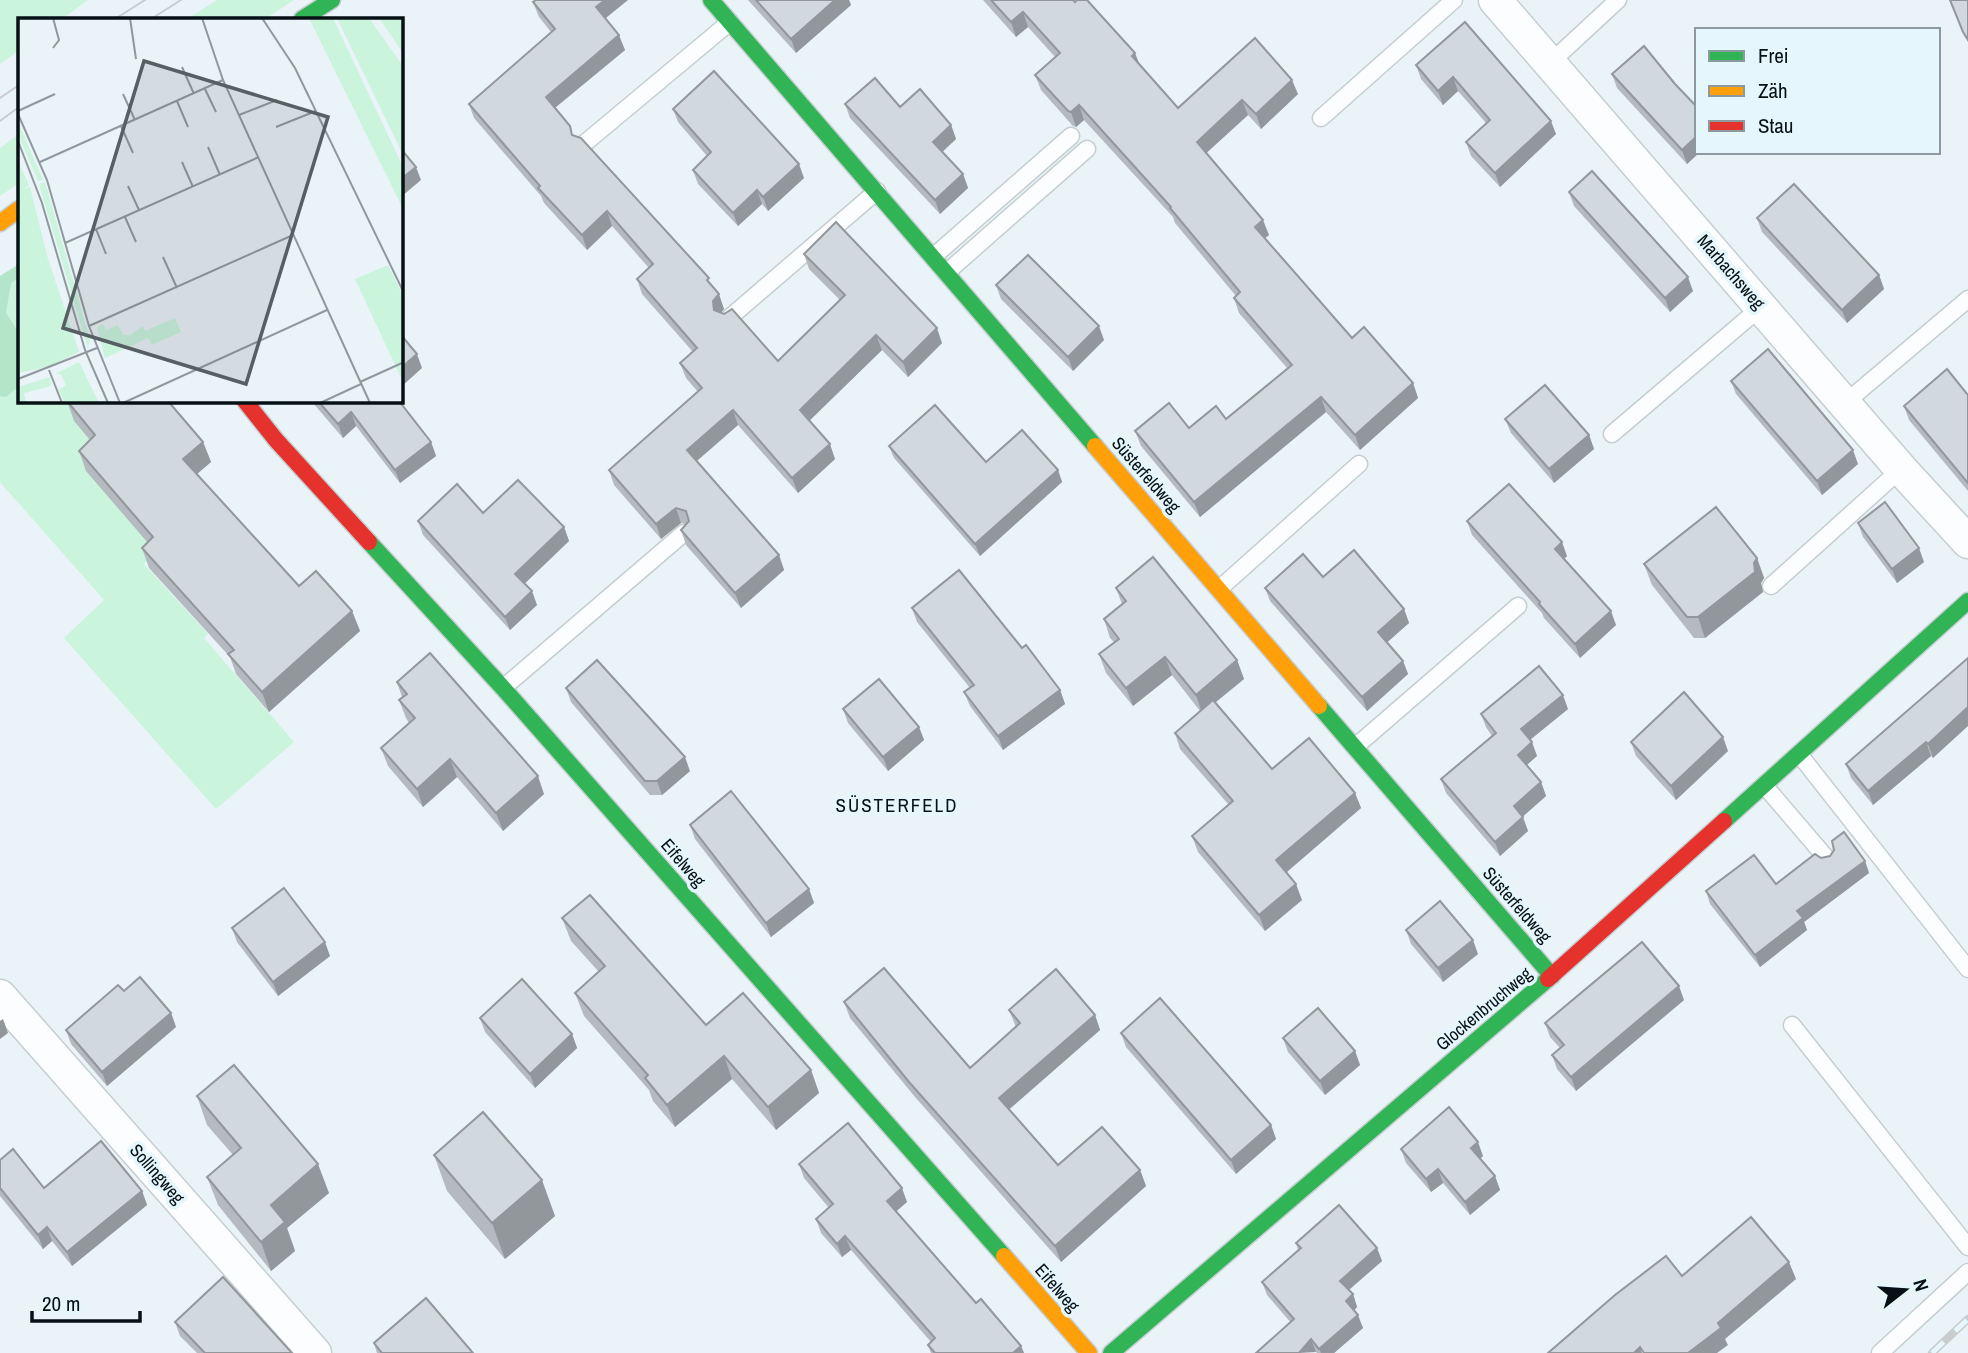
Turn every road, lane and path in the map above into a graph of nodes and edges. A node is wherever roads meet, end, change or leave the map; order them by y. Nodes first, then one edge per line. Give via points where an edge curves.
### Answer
1 (332, 0) edge
2 (712, 0) edge
3 (1454, 0) edge
4 (1495, 0) edge
5 (1618, 0) edge
6 (304, 18) edge
7 (730, 22) junction
8 (1550, 63) junction
9 (1321, 118) dead end
10 (1071, 136) dead end
11 (585, 143) edge
12 (1087, 149) dead end
13 (877, 191) junction
14 (18, 210) edge
15 (0, 223) edge
16 (933, 257) junction
17 (946, 273) junction
18 (1968, 299) edge
19 (1761, 307) junction
20 (728, 319) edge
21 (246, 402) edge
22 (1845, 403) junction
23 (1612, 434) dead end
24 (1359, 464) dead end
25 (1901, 468) junction
26 (684, 533) edge
27 (1968, 542) edge
28 (1771, 586) dead end
29 (1219, 589) junction
30 (1968, 601) edge
31 (1518, 606) dead end
32 (503, 688) junction
33 (1355, 747) junction
34 (1799, 754) junction
35 (1764, 785) junction
36 (1828, 860) edge
37 (1968, 969) edge
38 (1552, 976) junction
39 (0, 996) edge
40 (1792, 1025) dead end
41 (1968, 1247) edge
42 (1968, 1272) edge
43 (315, 1353) edge
44 (1089, 1353) edge
45 (1111, 1353) edge
46 (1880, 1353) edge

1 - 6 street
2 - 7 street, Süsterfeldweg
3 - 9 lane
4 - 8 street, Marbachsweg
5 - 8 lane
7 - 11 lane
7 - 13 street, Süsterfeldweg
8 - 19 street, Marbachsweg
10 - 16 lane
12 - 17 lane
13 - 16 street, Süsterfeldweg
13 - 20 lane
14 - 15 street
16 - 17 street, Süsterfeldweg
17 - 29 street, Süsterfeldweg
18 - 22 lane
19 - 22 street, Marbachsweg
19 - 23 lane
21 - 32 street, Eifelweg
22 - 25 street, Marbachsweg
24 - 29 lane
25 - 27 street, Marbachsweg
25 - 28 lane
26 - 32 lane
29 - 33 street, Süsterfeldweg
30 - 34 street, Glockenbruchweg
31 - 33 lane
32 - 44 street, Eifelweg
33 - 38 street, Süsterfeldweg
34 - 35 street, Glockenbruchweg
34 - 37 lane
35 - 36 lane
35 - 38 street, Glockenbruchweg
38 - 45 street, Glockenbruchweg
39 - 43 street, Sollingweg
40 - 41 lane
42 - 46 lane

